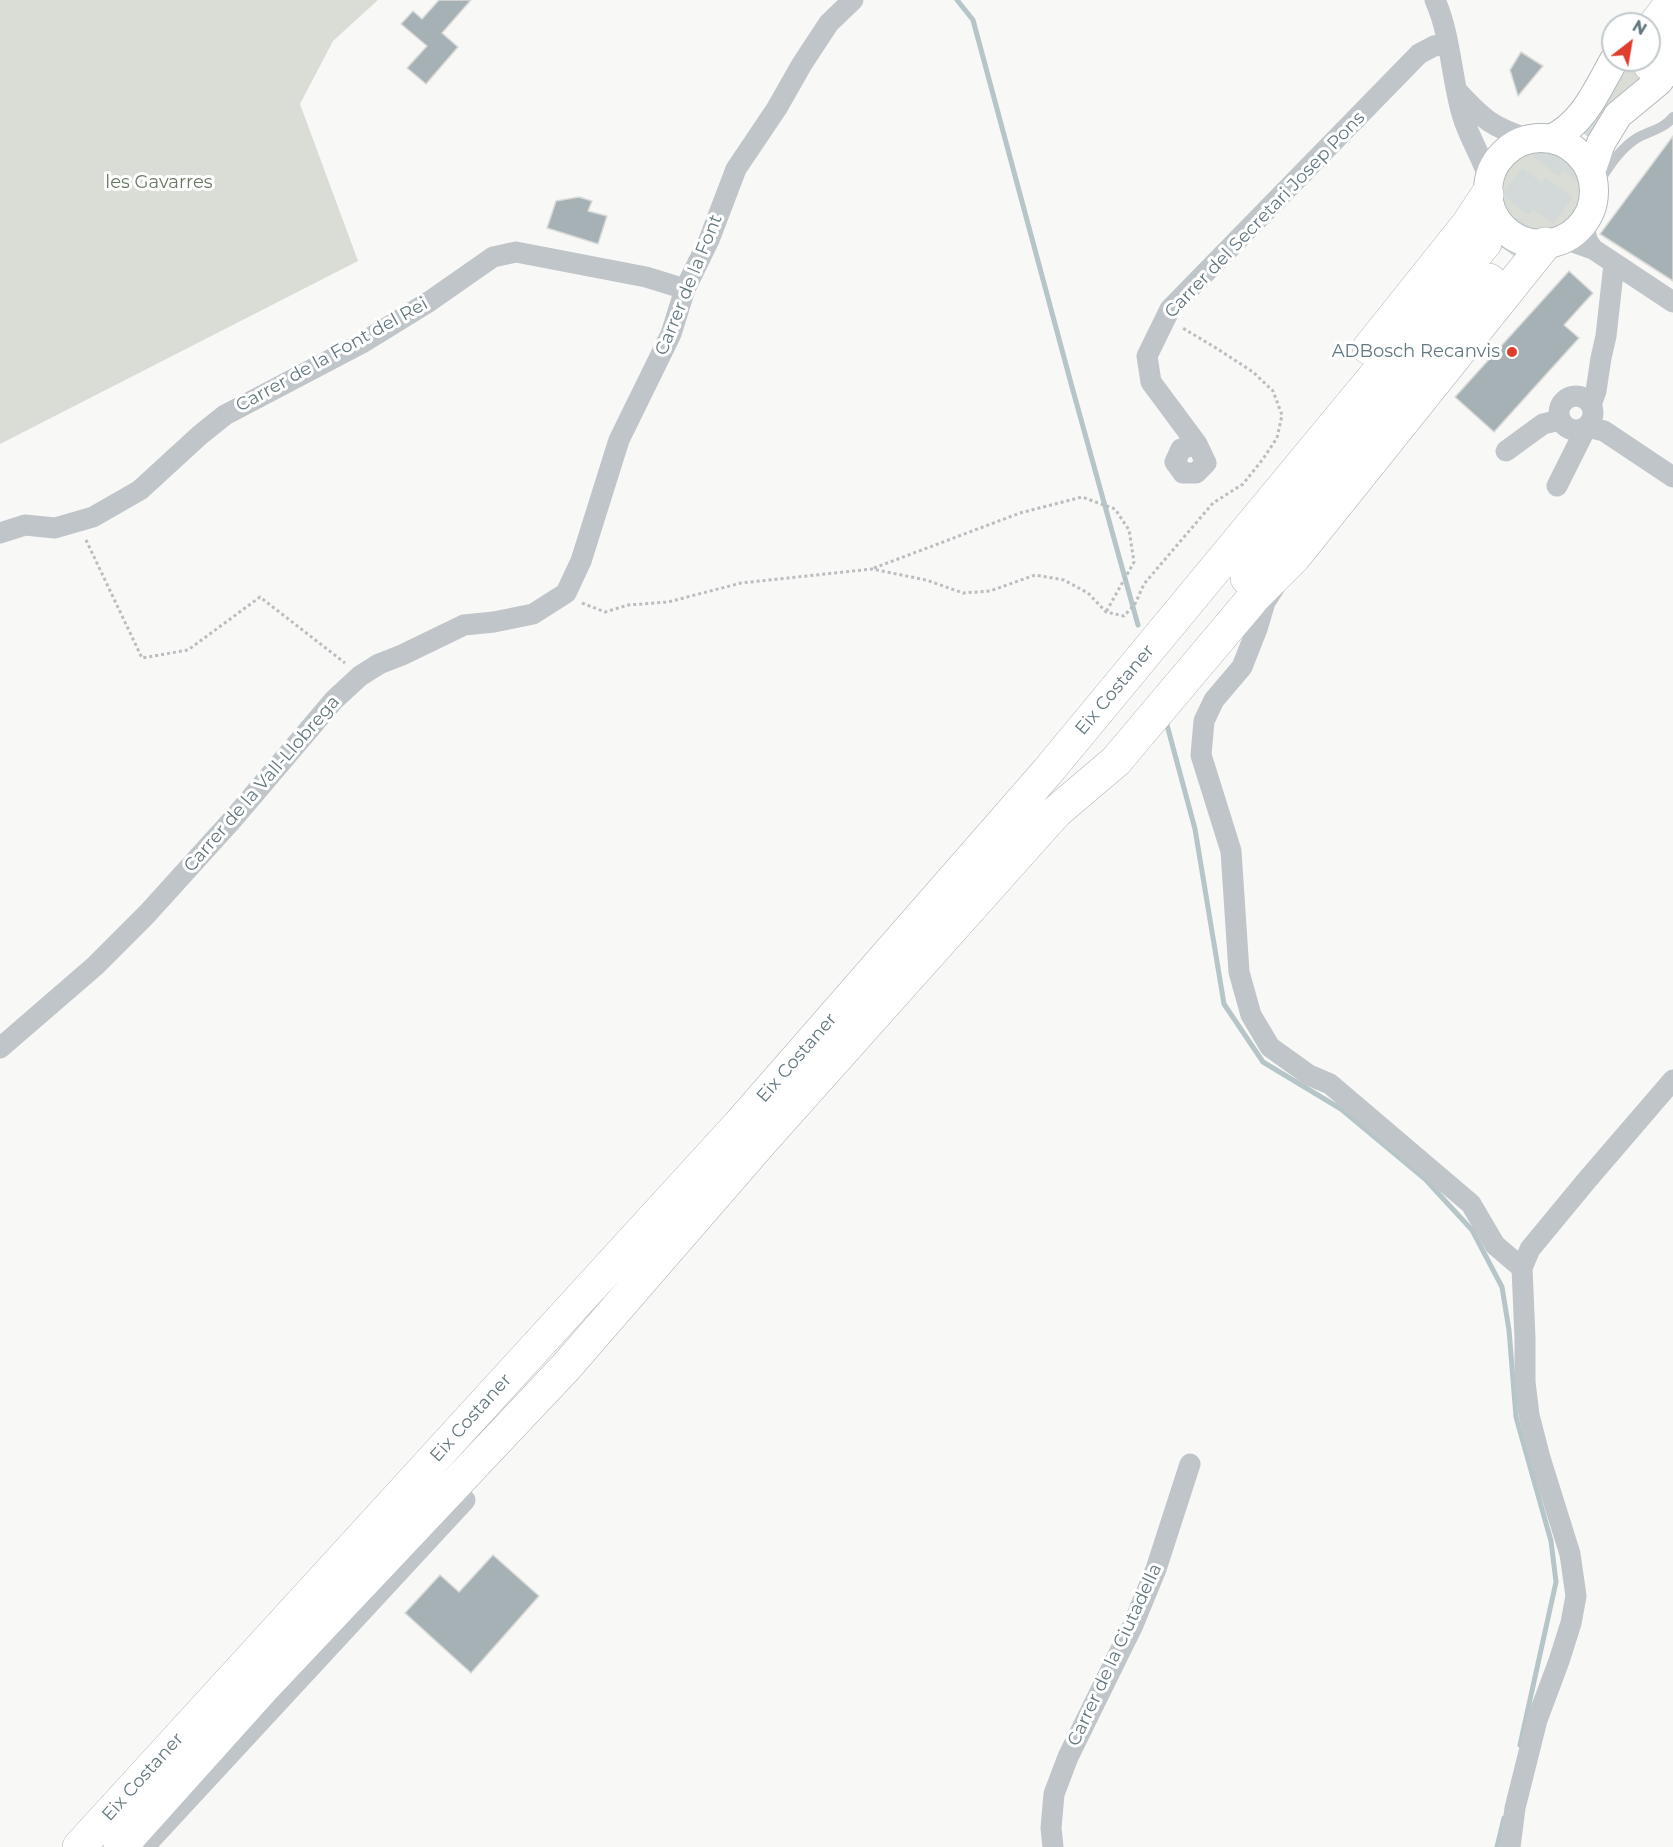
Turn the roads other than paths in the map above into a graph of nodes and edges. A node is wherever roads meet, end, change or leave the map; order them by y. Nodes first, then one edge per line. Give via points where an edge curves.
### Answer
1 (853, 0) edge
2 (1435, 0) edge
3 (1673, 1) edge
4 (1661, 16) edge
5 (1673, 34) edge
6 (1448, 44) junction
7 (1661, 64) edge
8 (1608, 72) edge
9 (1660, 72) edge
10 (1458, 91) junction
11 (1673, 117) edge
12 (1540, 139) junction
13 (1593, 180) junction
14 (1488, 187) junction
15 (1572, 239) junction
16 (1614, 264) junction
17 (685, 289) junction
18 (1672, 301) edge
19 (1599, 372) junction
20 (1583, 425) junction
21 (1197, 444) dead end
22 (1506, 451) dead end
23 (1673, 477) edge
24 (1557, 486) dead end
25 (0, 533) edge
26 (1295, 556) junction
27 (566, 592) joint
28 (1048, 771) junction
29 (1056, 812) junction
30 (0, 1048) edge
31 (1673, 1080) edge
32 (670, 1201) junction
33 (1522, 1268) junction
34 (566, 1367) junction
35 (1190, 1464) dead end
36 (465, 1500) joint
37 (58, 1847) edge
38 (79, 1847) edge
39 (120, 1847) edge
40 (144, 1847) edge
41 (1053, 1847) edge
42 (1510, 1847) edge

1 - 17 street, Carrer de la Font via 829,23 736,169
2 - 6 street
3 - 4 highway
5 - 7 highway
6 - 10 street
6 - 21 street, Carrer del Secretari Josep Pons via 1419,54 1170,309 1147,356 1151,382
8 - 12 main road via 1598,92 1566,132
9 - 13 main road via 1658,82 1618,115 1601,143
10 - 12 street via 1493,125 1509,133
10 - 14 street via 1462,115 1484,163
11 - 13 lane via 1636,138
12 - 13 main road via 1571,147 1586,162
12 - 14 main road via 1516,144 1504,152 1495,164
13 - 15 main road via 1592,207
14 - 15 main road via 1495,218 1511,235 1527,243
14 - 28 highway via 1463,231 1331,396 1289,459 1063,734
15 - 16 street
15 - 26 highway
16 - 18 street
16 - 19 street
17 - 25 street, Carrer de la Font del Rei via 646,277 516,252 493,257 363,343 225,416 140,490 93,517 55,528 25,525
17 - 27 street, Carrer de la Font via 671,334 619,440 581,561
19 - 20 street
19 - 20 street via 1562,402 1560,408
20 - 22 street via 1543,424
20 - 23 street
20 - 24 street
26 - 29 highway via 1255,596 1116,761
26 - 33 street via 1265,602 1242,667 1214,700 1204,721 1201,755 1231,852 1239,972 1251,1015 1270,1047 1309,1075 1330,1084 1471,1204 1495,1245
27 - 30 street, Carrer de la Vall-Llobrega via 532,614 464,625 360,676 334,700 147,914 95,966
28 - 29 highway, Eix Costaner via 1498,248
28 - 32 highway, Eix Costaner
29 - 34 highway
31 - 33 street via 1530,1249
32 - 37 highway via 579,1284
32 - 38 highway, Eix Costaner
33 - 42 street via 1529,1415 1570,1554 1576,1596 1571,1623 1537,1720 1515,1808
34 - 36 highway
34 - 39 highway via 262,1689
35 - 41 street, Carrer de la Ciutadella via 1133,1625 1054,1794
36 - 40 street

